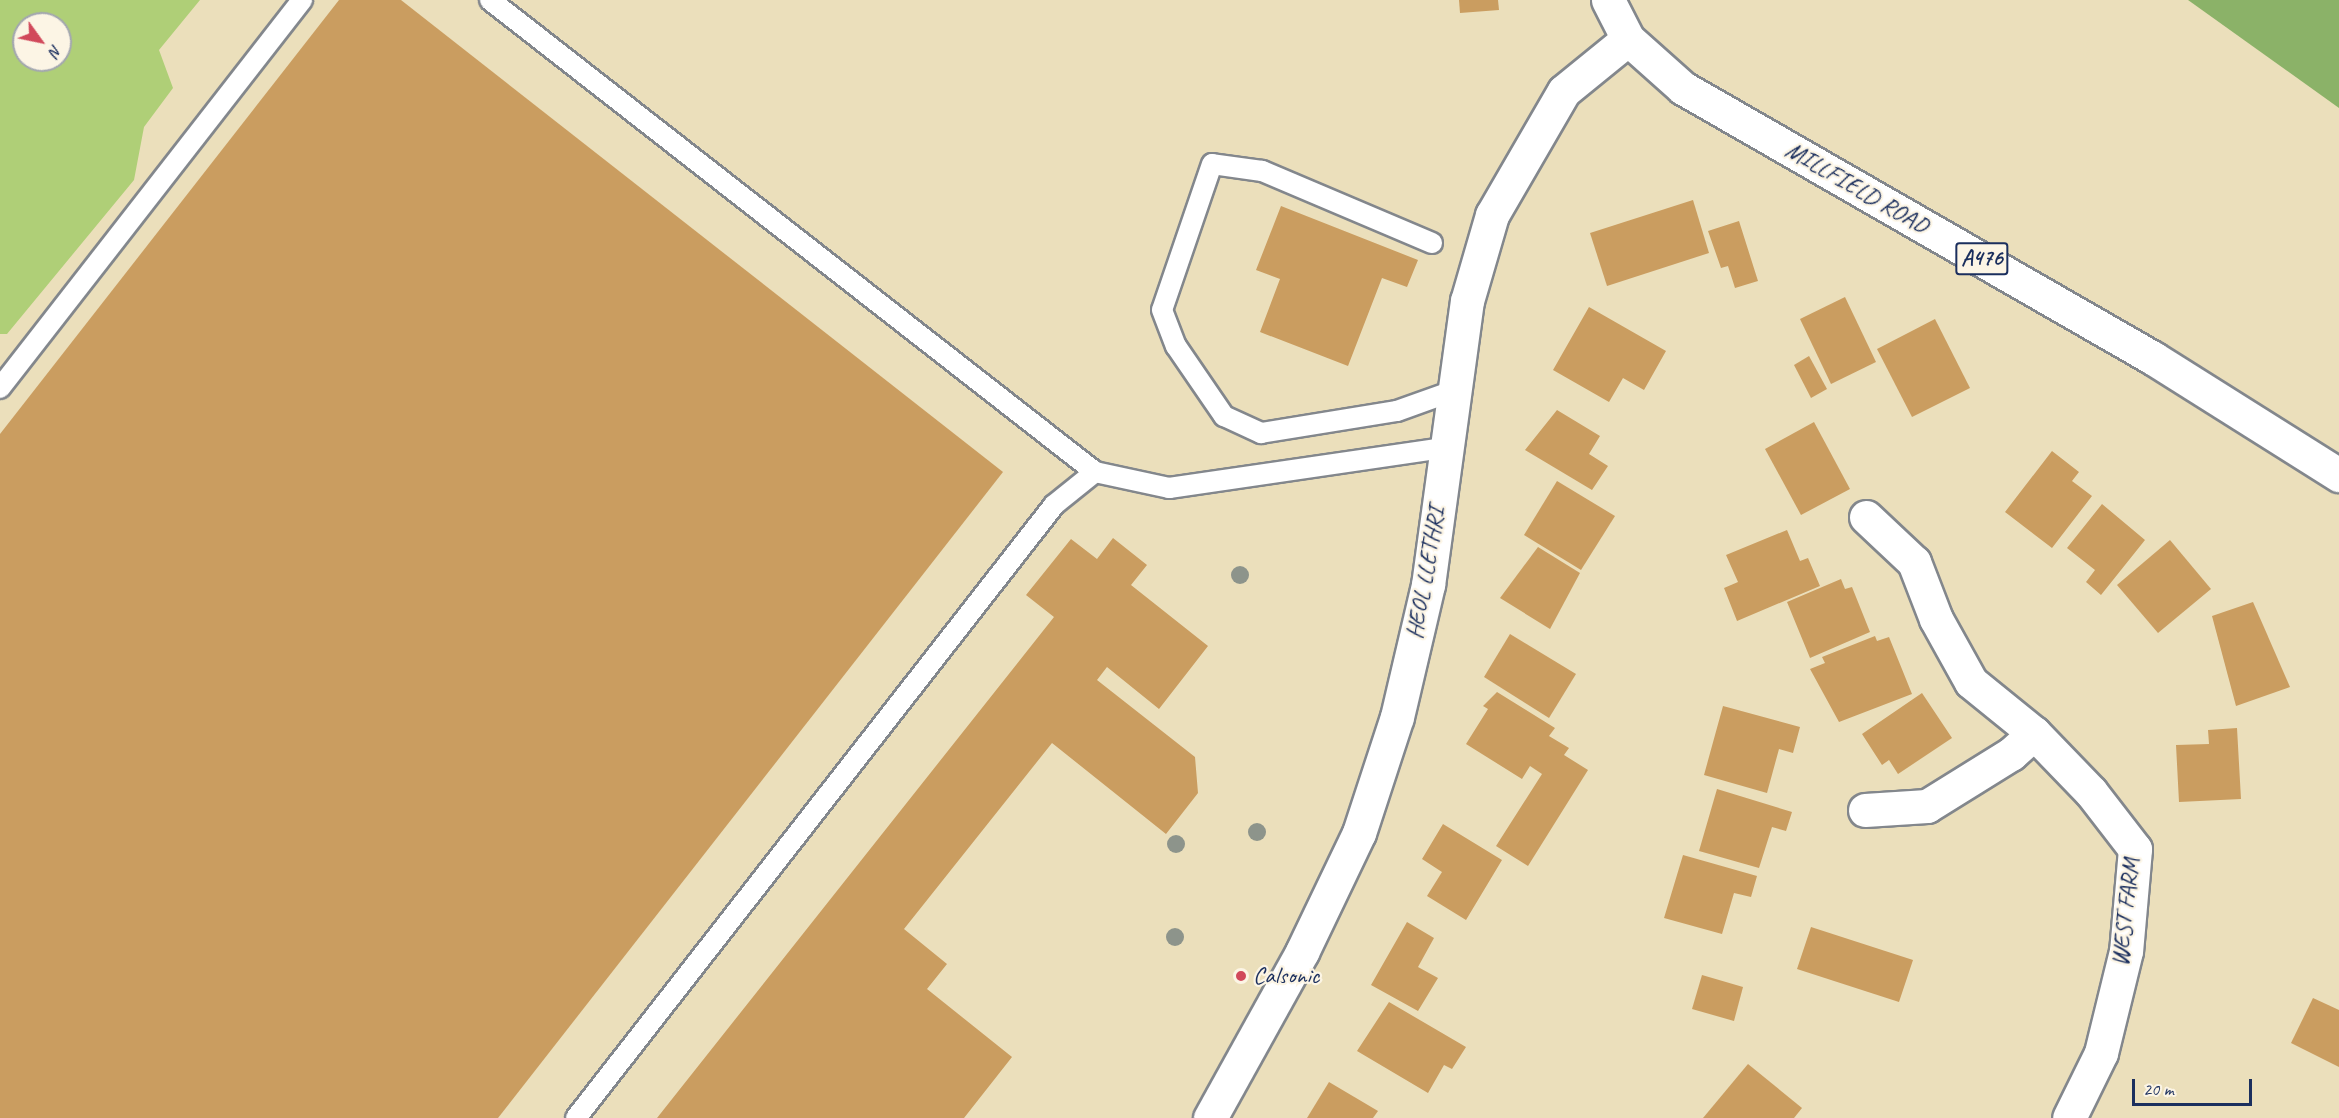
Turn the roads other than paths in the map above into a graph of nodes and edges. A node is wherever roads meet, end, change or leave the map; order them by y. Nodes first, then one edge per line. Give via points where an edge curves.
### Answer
1 (302, 0) edge
2 (490, 0) edge
3 (1608, 0) edge
4 (1628, 39) junction
5 (1432, 243) dead end
6 (0, 388) edge
7 (1450, 392) junction
8 (1444, 448) junction
9 (1095, 472) junction
10 (2339, 475) edge
11 (1866, 518) dead end
12 (2034, 733) junction
13 (1865, 810) dead end
14 (576, 1118) edge
15 (1210, 1118) edge
16 (2069, 1118) edge

1 - 6 lane
2 - 9 lane
3 - 4 main road, A476
4 - 7 main road, HEOL LLETHRI via 1564,91 1492,215 1467,301
4 - 10 main road, MILLFIELD ROAD / A476 via 1683,88 2153,358
5 - 7 lane via 1262,171 1212,164 1162,310 1176,346 1224,416 1261,433 1397,411
7 - 8 main road, HEOL LLETHRI
8 - 9 lane via 1169,488
8 - 15 main road, HEOL LLETHRI via 1428,585 1396,717 1359,833 1302,952
9 - 14 lane via 1054,505
11 - 12 main road, WEST FARM via 1914,562 1936,619 1971,682
12 - 13 main road via 2011,754 1927,806
12 - 16 main road, WEST FARM via 2091,792 2135,849 2126,951 2104,1042

